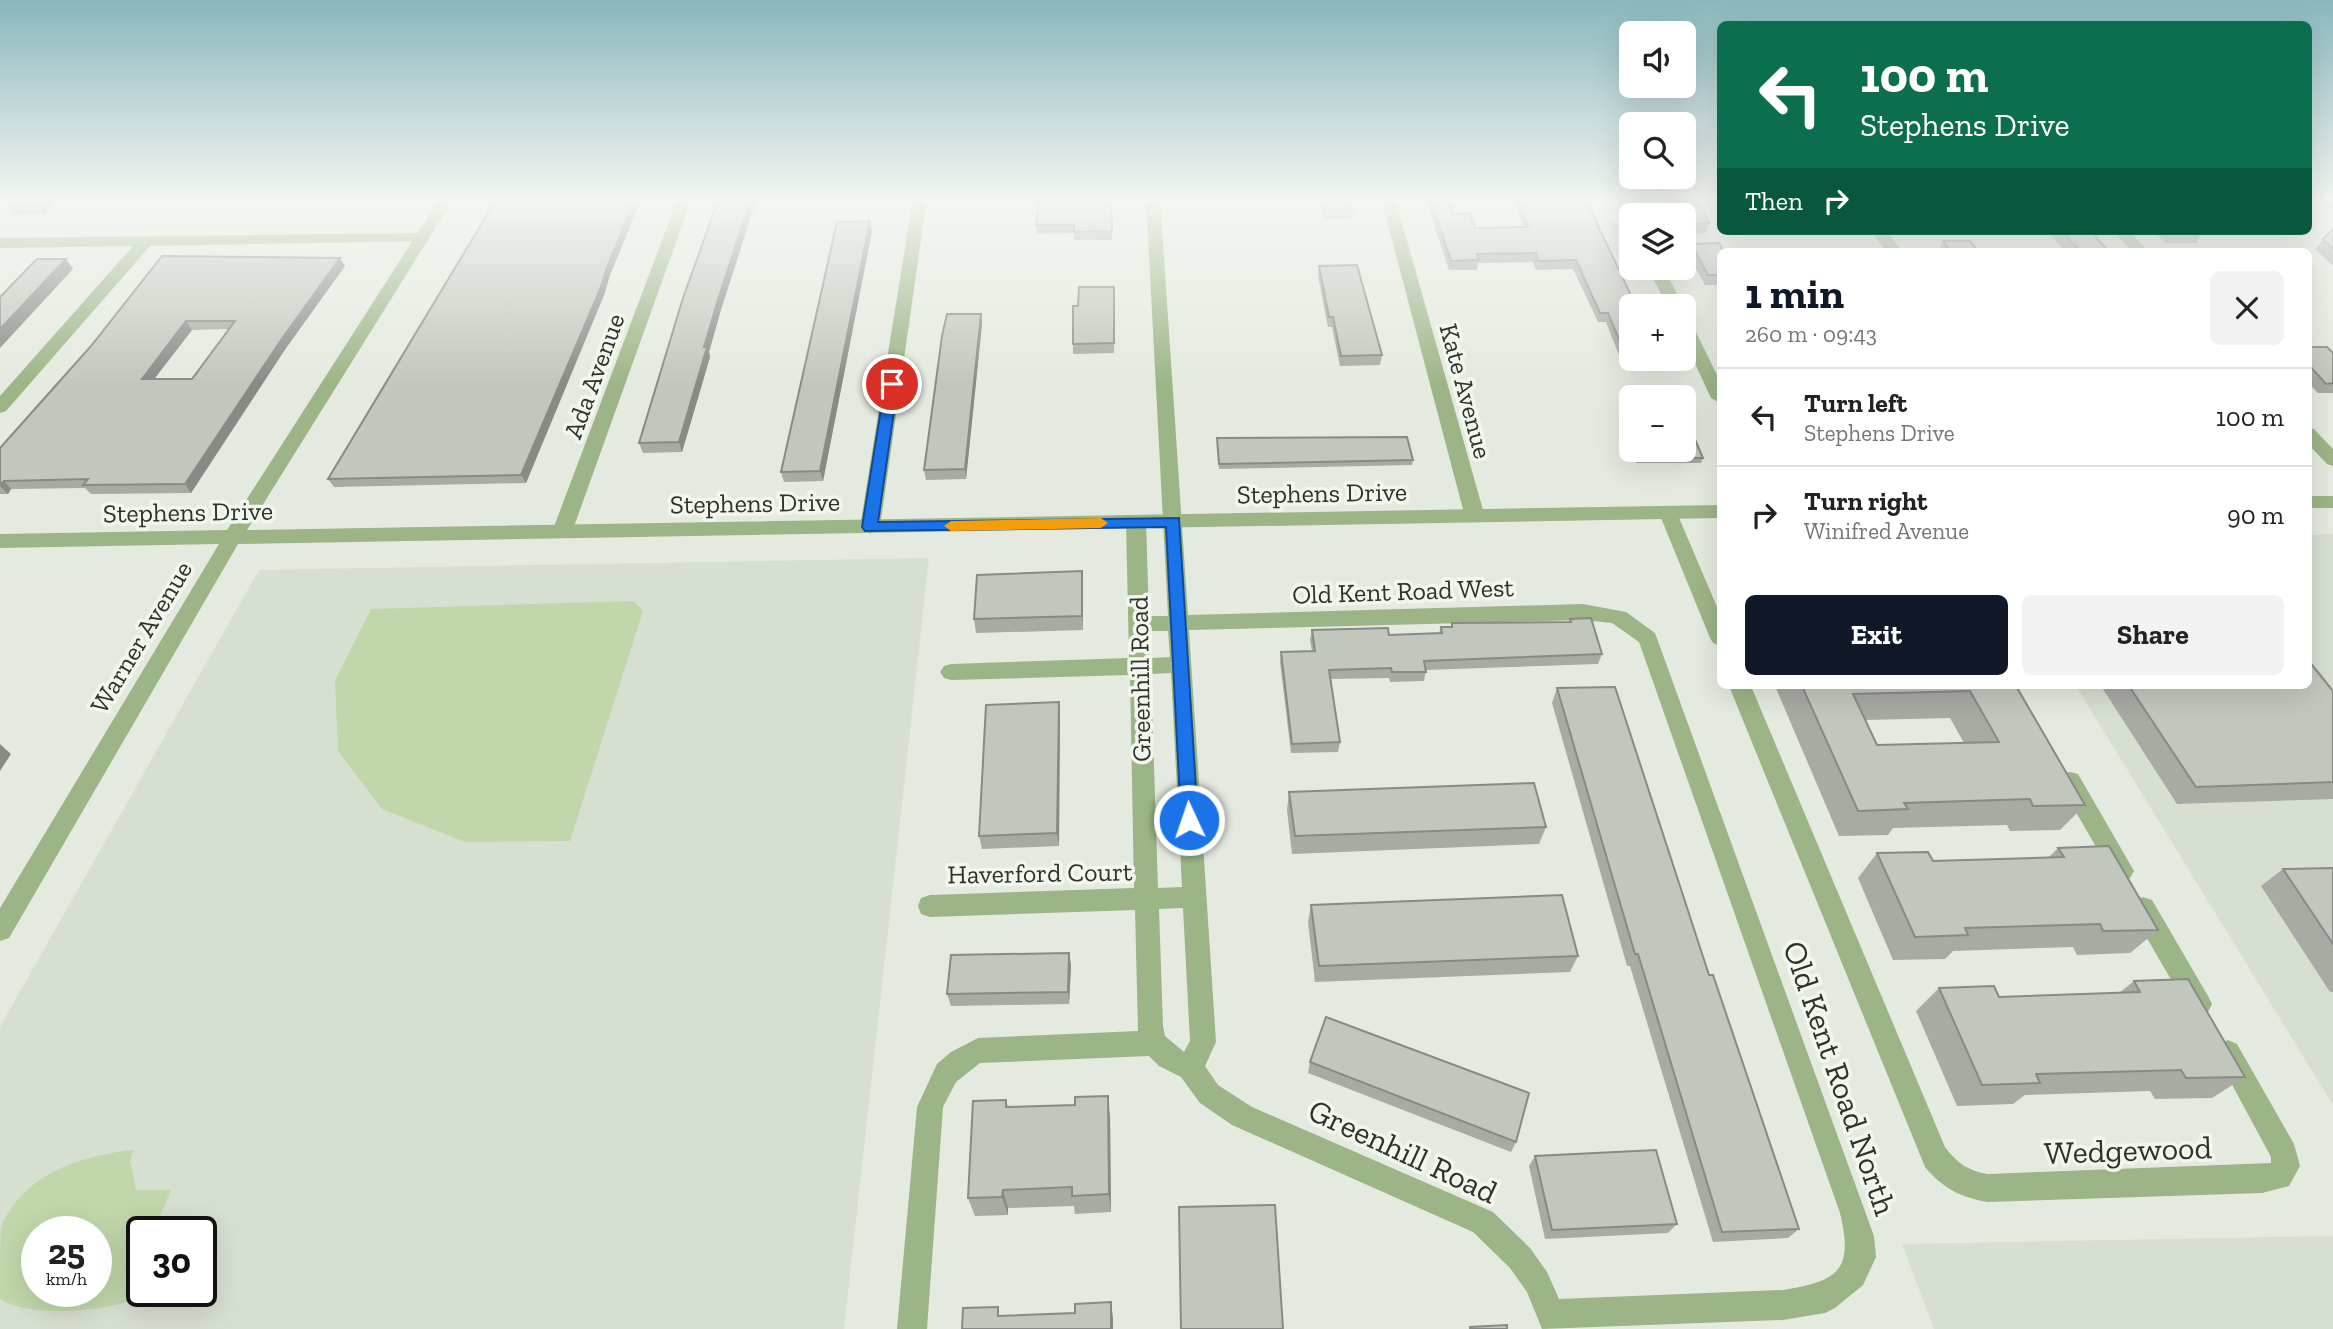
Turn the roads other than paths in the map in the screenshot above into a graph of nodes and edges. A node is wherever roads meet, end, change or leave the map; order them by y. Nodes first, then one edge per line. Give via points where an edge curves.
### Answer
1 (129, 260) edge
2 (408, 260) edge
3 (662, 260) edge
4 (911, 260) edge
5 (1157, 260) edge
6 (1405, 260) edge
7 (1696, 349) edge
8 (1717, 392) edge
9 (0, 407) edge
10 (2312, 437) edge
11 (2333, 460) edge
12 (2312, 502) edge
13 (2333, 502) edge
14 (1717, 512) edge
15 (1668, 513) junction
16 (1475, 517) junction
17 (1136, 522) junction
18 (1174, 522) junction
19 (870, 527) junction
20 (562, 532) junction
21 (232, 538) junction
22 (0, 541) edge
23 (1629, 620) joint
24 (1177, 623) junction
25 (1139, 624) junction
26 (1717, 631) edge
27 (1180, 665) junction
28 (1139, 667) junction
29 (951, 673) dead end
30 (1741, 689) edge
31 (2056, 757) edge
32 (1194, 897) junction
33 (1146, 900) junction
34 (930, 905) dead end
35 (0, 930) edge
36 (1154, 1043) junction
37 (1190, 1068) junction
38 (1555, 1322) edge
39 (912, 1329) edge

1 - 9 street
2 - 21 street, Warner Avenue
3 - 20 street, Ada Avenue
4 - 19 street
5 - 18 street, Greenhill Road
6 - 16 street, Kate Avenue
7 - 8 street
10 - 11 street
12 - 13 street
14 - 15 street, Stephens Drive
15 - 16 street, Stephens Drive
15 - 26 street
16 - 18 street, Stephens Drive
17 - 18 street, Stephens Drive
17 - 19 street, Stephens Drive
17 - 25 street, Greenhill Road
18 - 24 street, Greenhill Road
19 - 20 street, Stephens Drive
20 - 21 street, Stephens Drive
21 - 22 street, Stephens Drive
21 - 35 street, Warner Avenue
23 - 24 street, Old Kent Road West via 1610,613 1583,612
23 - 38 street, Old Kent Road North via 1648,638 1655,656 1854,1213 1861,1257 1853,1275 1825,1298
24 - 25 street, Old Kent Road West
24 - 27 street, Greenhill Road
25 - 28 street, Greenhill Road
27 - 28 street
27 - 32 street, Greenhill Road
28 - 29 street
28 - 33 street, Greenhill Road
30 - 31 street, Wedgewood via 1935,1157 1954,1179 1988,1188 2279,1176 2286,1166 2284,1154
32 - 33 street, Haverford Court
32 - 37 street, Greenhill Road via 1203,1042
33 - 34 street, Haverford Court
33 - 36 street, Greenhill Road
36 - 37 street, Greenhill Road via 1168,1057
36 - 39 street via 978,1051 959,1059 944,1073 930,1107
37 - 38 street, Greenhill Road via 1209,1094 1242,1116 1483,1222 1520,1258

